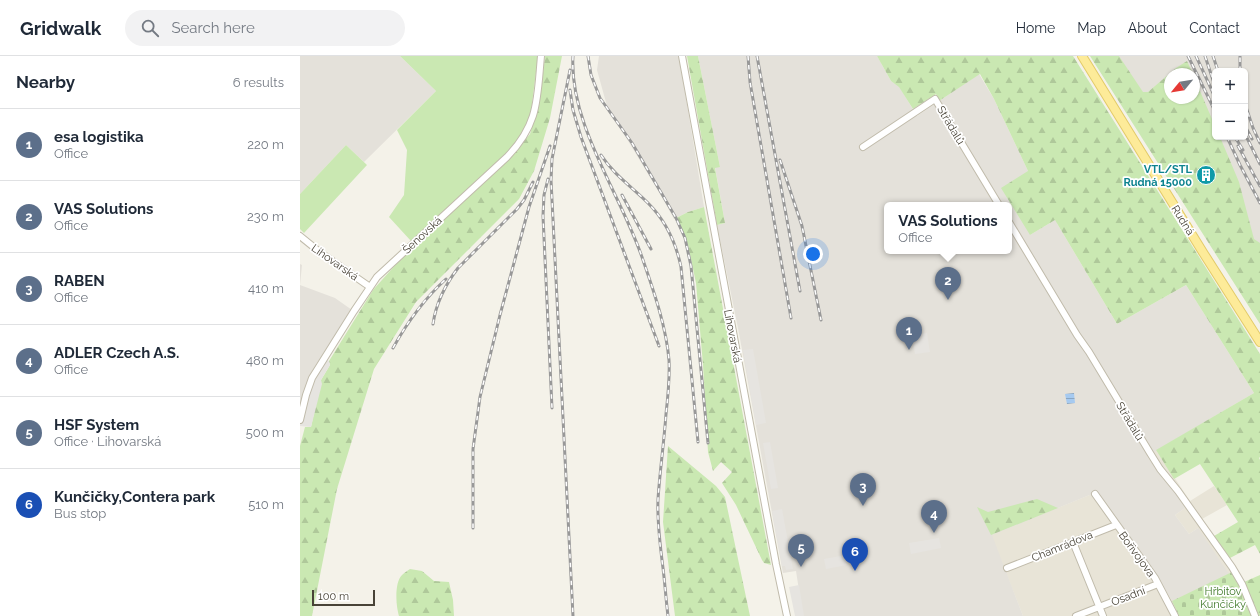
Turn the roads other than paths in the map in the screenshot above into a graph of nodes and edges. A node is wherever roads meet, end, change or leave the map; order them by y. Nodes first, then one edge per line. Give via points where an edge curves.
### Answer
1 (541, 56) edge
2 (682, 56) edge
3 (1082, 56) edge
4 (863, 147) dead end
5 (997, 202) edge
6 (1012, 227) edge
7 (300, 236) edge
8 (370, 287) junction
9 (1260, 342) edge
10 (300, 420) edge
11 (1095, 494) dead end
12 (1116, 525) junction
13 (1073, 542) junction
14 (1007, 568) dead end
15 (1158, 584) junction
16 (1099, 607) junction
17 (787, 616) edge
18 (1076, 616) edge
19 (1103, 616) edge
20 (1175, 616) edge
21 (1255, 616) edge

1 - 8 street, Šenovská via 534,113 531,124 520,142 508,157 387,267
2 - 17 street, Lihovarská
3 - 9 main road, Rudná
4 - 5 street, Střádalů via 935,99
6 - 21 street, Střádalů via 1160,469 1232,567
7 - 8 street, Lihovarská
8 - 10 street, Šenovská via 312,378
11 - 12 street, Bořivojova
12 - 13 street, Chamrádova
12 - 15 street, Bořivojova
13 - 14 street, Chamrádova
13 - 16 street
15 - 16 street, Osadní
15 - 20 street, Bořivojova
16 - 18 street, Osadní
16 - 19 street

